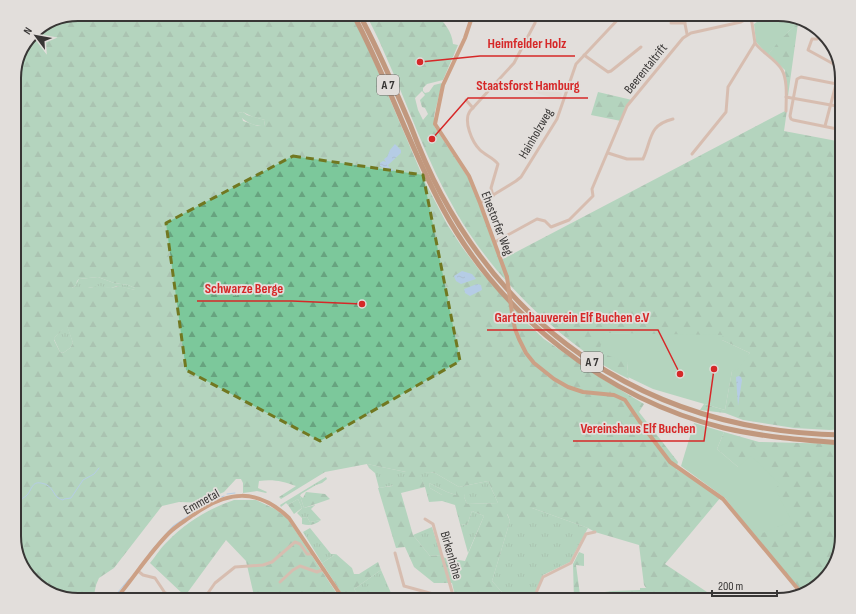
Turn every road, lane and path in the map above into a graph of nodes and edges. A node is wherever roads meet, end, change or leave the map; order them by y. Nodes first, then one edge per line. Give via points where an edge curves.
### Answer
1 (357, 21) edge
2 (363, 21) edge
3 (471, 21) edge
4 (535, 21) edge
5 (616, 21) edge
6 (742, 21) edge
7 (751, 21) edge
8 (685, 22) joint
9 (671, 23) dead end
10 (687, 34) junction
11 (817, 39) dead end
12 (755, 43) junction
13 (641, 47) dead end
14 (584, 54) junction
15 (833, 64) edge
16 (835, 84) edge
17 (835, 91) edge
18 (786, 97) junction
19 (793, 98) junction
20 (466, 100) dead end
21 (831, 105) junction
22 (835, 106) edge
23 (473, 108) junction
24 (786, 111) dead end
25 (673, 119) dead end
26 (825, 126) junction
27 (835, 128) edge
28 (608, 153) junction
29 (692, 154) dead end
30 (492, 196) junction
31 (480, 203) junction
32 (495, 242) junction
33 (835, 436) edge
34 (835, 438) edge
35 (425, 519) dead end
36 (595, 532) dead end
37 (395, 553) dead end
38 (313, 554) junction
39 (324, 569) junction
40 (138, 571) junction
41 (280, 582) dead end
42 (797, 589) edge
43 (121, 593) edge
44 (166, 593) edge
45 (208, 593) edge
46 (339, 593) edge
47 (430, 593) edge
48 (453, 593) edge
49 (536, 593) edge

1 - 34 highway, A 7 via 381,69 416,154 444,211 489,277 536,326 571,355 606,378 634,394 696,420 775,437 822,441
2 - 33 highway, A 7 via 382,58 429,170 455,219 494,274 540,322 599,367 681,407 767,429
3 - 31 main road, Ehestorfer Weg via 443,86 434,122 469,176
4 - 23 street via 514,63
5 - 14 street, Hainholzweg
6 - 10 street
7 - 12 street
8 - 9 street
8 - 10 street
10 - 28 street, Beerentaltrift via 627,106
11 - 15 street via 812,39 808,50
12 - 18 street via 782,70
12 - 29 street via 728,87 726,112
13 - 14 street via 608,72
14 - 30 street, Hainholzweg via 573,69 557,118 523,173 516,181
16 - 19 street via 801,77 797,79
17 - 21 street
18 - 19 street
18 - 24 street
19 - 21 street
19 - 26 street via 790,119
20 - 23 street
21 - 22 street
21 - 26 street
23 - 30 street via 467,118 471,134 478,148 498,164 491,188
25 - 28 street via 663,122 650,136 643,159 627,159
26 - 27 street
28 - 32 street, Beerentaltrift via 594,184 596,189 593,196 566,222 551,227 545,221 537,219
30 - 31 street, Hainholzweg
31 - 32 main road, Ehestorfer Weg
32 - 42 main road, Ehestorfer Weg, bridge via 507,277 516,334 534,362 559,383 574,390 625,400 667,458 677,468 723,499
35 - 48 street, Birkenhöhe via 433,524
36 - 49 street via 586,534 570,563 543,577
37 - 47 street via 404,586
38 - 39 main road, Emmetal
38 - 40 main road, Emmetal via 293,523 278,508 257,498 228,497 211,504 177,526
38 - 45 street via 307,554 300,544 295,542 272,562 235,567 214,583
39 - 41 street via 317,572 300,566
39 - 46 main road, Emmetal
40 - 43 main road, Emmetal
40 - 44 street via 155,578

